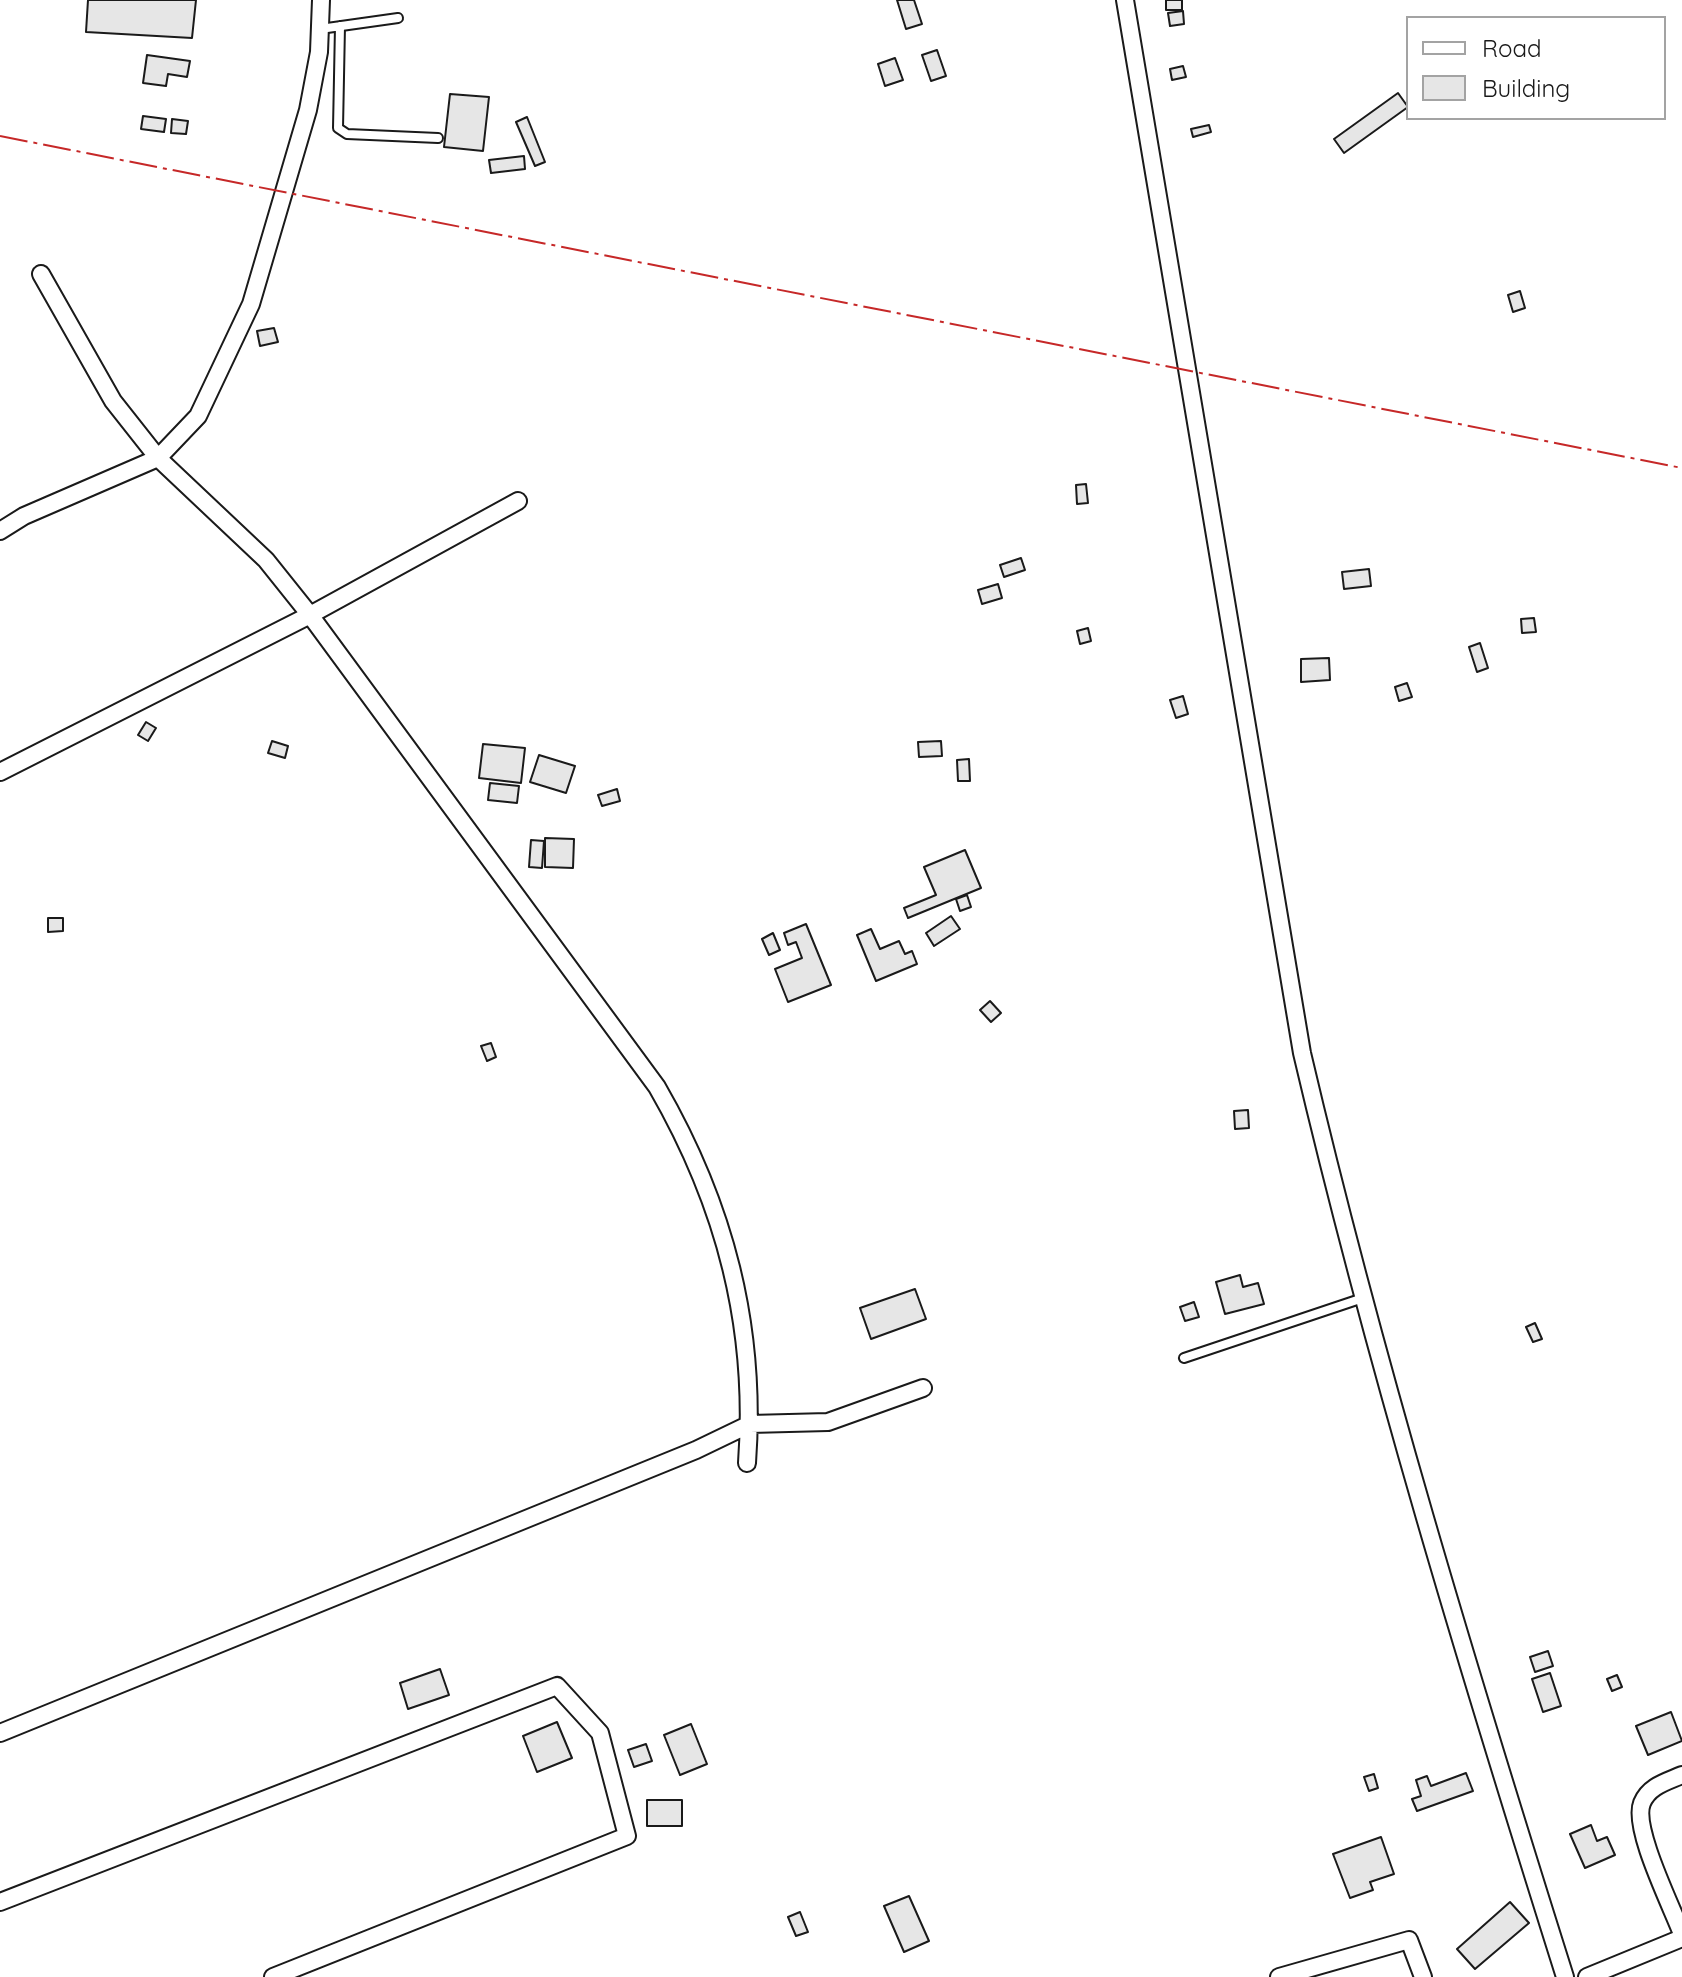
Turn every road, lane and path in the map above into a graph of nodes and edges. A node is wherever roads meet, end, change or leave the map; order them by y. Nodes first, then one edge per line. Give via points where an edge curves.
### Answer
1 (321, 0) edge
2 (1125, 0) edge
3 (398, 18) dead end
4 (340, 26) junction
5 (319, 29) junction
6 (438, 138) dead end
7 (41, 274) dead end
8 (158, 458) junction
9 (518, 501) dead end
10 (0, 531) edge
11 (310, 615) junction
12 (0, 772) edge
13 (1363, 1298) junction
14 (1184, 1358) dead end
15 (923, 1388) dead end
16 (750, 1424) junction
17 (747, 1463) dead end
18 (0, 1733) edge
19 (1682, 1775) edge
20 (0, 1902) edge
21 (1682, 1936) edge
22 (273, 1977) edge
23 (1279, 1977) edge
24 (1423, 1977) edge
25 (1565, 1977) edge
26 (1587, 1977) edge

1 - 5 street
2 - 13 street via 1302,1053
3 - 4 lane
4 - 5 lane
4 - 6 lane via 338,128 347,134
5 - 8 street via 308,110 245,324 198,416
7 - 8 street via 113,401
8 - 10 street
8 - 11 street via 266,560
9 - 11 street
11 - 12 street
11 - 16 street via 657,1087 684,1134 734,1265 747,1350
13 - 14 lane
13 - 25 street
15 - 16 street via 828,1422
16 - 17 street
16 - 18 street
19 - 21 street via 1653,1788 1641,1805 1644,1834
20 - 22 street via 557,1686 600,1733 627,1836
21 - 26 street
23 - 24 street via 1409,1940

